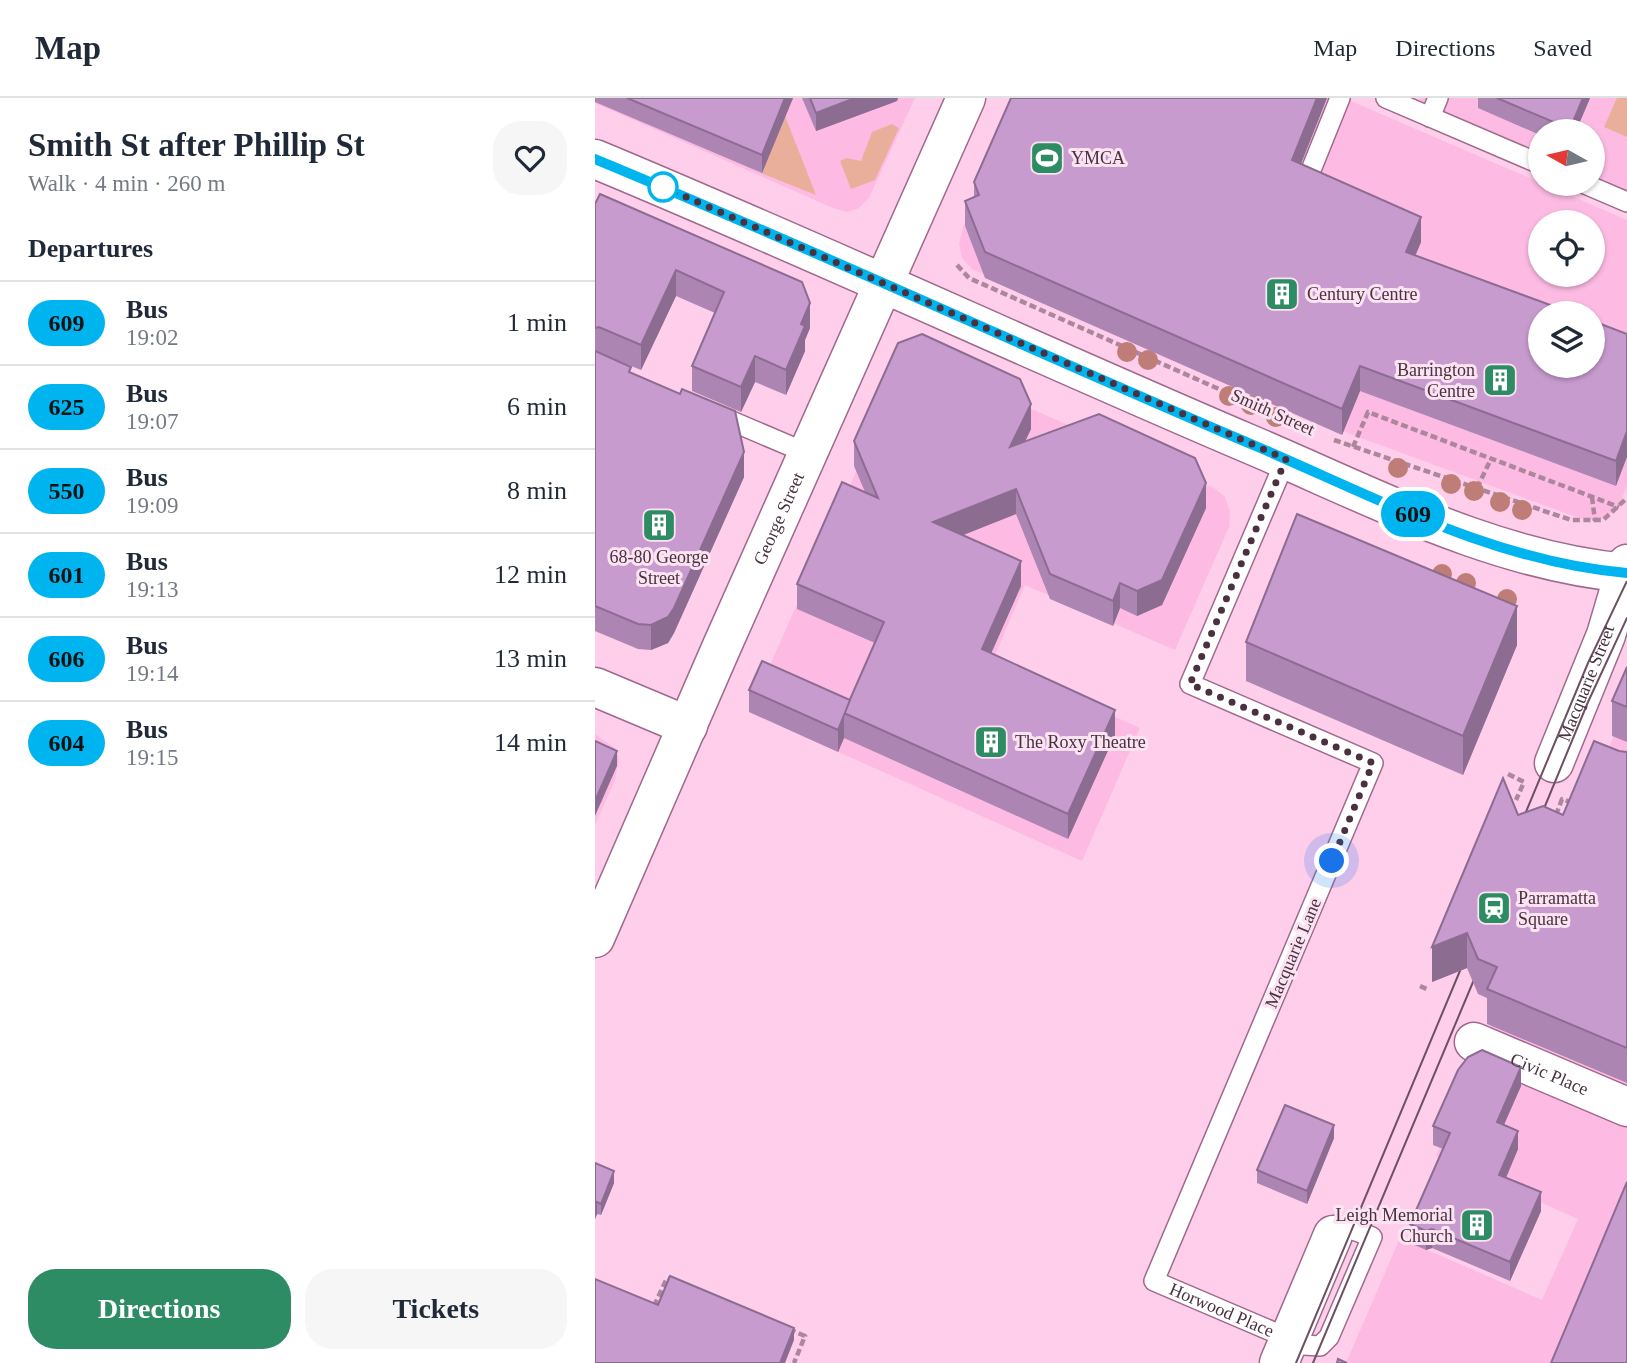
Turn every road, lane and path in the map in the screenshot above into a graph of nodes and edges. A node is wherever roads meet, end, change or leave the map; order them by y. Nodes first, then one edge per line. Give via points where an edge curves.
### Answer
1 (967, 98) edge
2 (1340, 98) edge
3 (1386, 98) edge
4 (1438, 98) edge
5 (1430, 117) junction
6 (595, 159) edge
7 (1528, 159) edge
8 (1311, 170) edge
9 (1605, 193) edge
10 (1627, 202) edge
11 (957, 265) dead end
12 (884, 283) junction
13 (702, 409) edge
14 (1286, 418) dead end
15 (1324, 435) dead end
16 (1353, 447) junction
17 (809, 454) junction
18 (1286, 459) junction
19 (1491, 459) junction
20 (1478, 488) junction
21 (1592, 497) junction
22 (1627, 498) edge
23 (1620, 508) junction
24 (1595, 521) junction
25 (1626, 570) edge
26 (595, 687) edge
27 (688, 726) junction
28 (1554, 763) dead end
29 (1507, 774) dead end
30 (1516, 800) dead end
31 (1574, 804) edge
32 (1555, 816) edge
33 (595, 938) edge
34 (1420, 986) dead end
35 (1429, 990) dead end
36 (1474, 1042) dead end
37 (1627, 1107) edge
38 (1333, 1235) dead end
39 (1154, 1281) joint
40 (679, 1284) edge
41 (643, 1302) edge
42 (780, 1326) edge
43 (1284, 1351) edge
44 (794, 1363) edge

1 - 12 street, George Street
2 - 8 lane
3 - 5 lane
4 - 5 lane
5 - 7 lane
6 - 12 street
9 - 10 lane
11 - 14 path, Smith Street via 969,278
12 - 17 street, George Street
12 - 18 street
13 - 17 lane
15 - 16 path, Smith Street
16 - 19 path via 1368,412
16 - 20 path, Smith Street
17 - 27 street, George Street
18 - 25 street via 1477,540 1560,564
18 - 39 lane, Macquarie Lane via 1190,684 1373,763
19 - 20 path
19 - 21 path
20 - 24 path, Smith Street via 1571,520
21 - 23 path
21 - 24 path
22 - 23 path
23 - 24 path, Smith Street
25 - 28 street, Macquarie Street via 1606,635
26 - 27 street
27 - 33 street, George Street
29 - 30 path via 1524,782
31 - 32 path via 1562,799
34 - 35 path
36 - 37 street, Civic Place
38 - 43 street
39 - 43 lane, Horwood Place
40 - 41 path via 667,1278 655,1307
42 - 44 path via 805,1336

